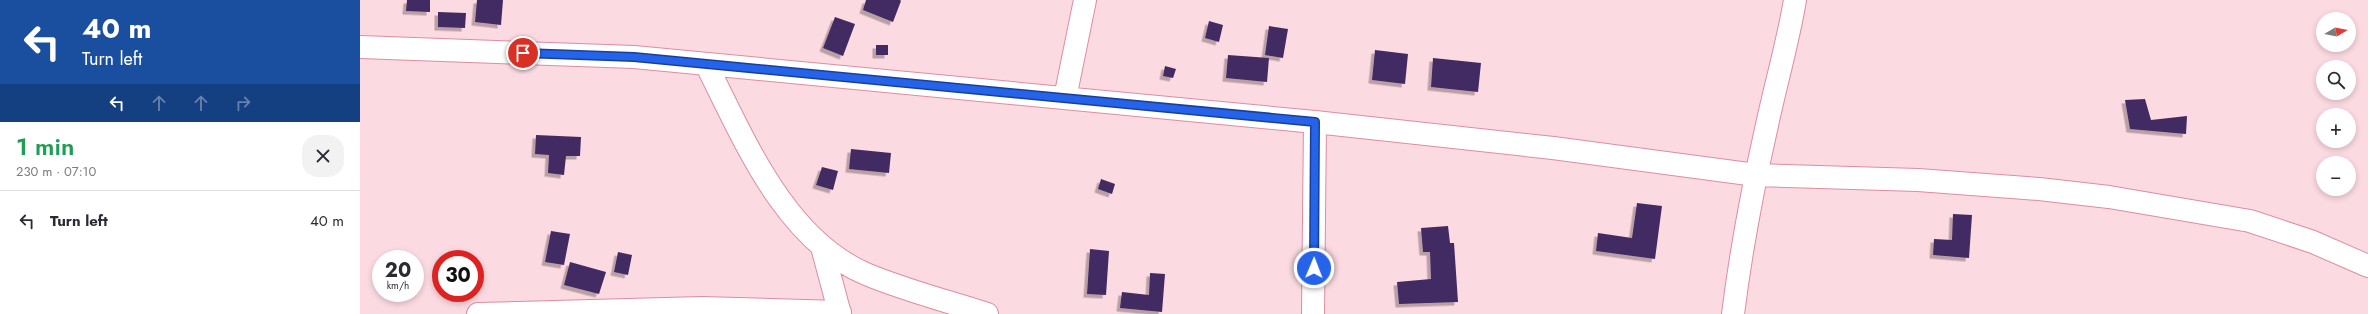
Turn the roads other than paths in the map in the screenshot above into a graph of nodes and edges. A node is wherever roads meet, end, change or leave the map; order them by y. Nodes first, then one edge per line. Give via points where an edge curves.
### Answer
1 (1085, 0) edge
2 (1795, 0) edge
3 (360, 47) edge
4 (706, 64) junction
5 (1065, 98) junction
6 (1315, 122) junction
7 (1756, 175) junction
8 (822, 247) junction
9 (2368, 266) edge
10 (840, 313) edge
11 (478, 314) edge
12 (987, 314) edge
13 (1313, 314) edge
14 (1733, 314) edge

1 - 5 street
2 - 7 street via 1787,47
3 - 4 street via 634,57
4 - 5 street
4 - 8 street via 748,148 784,206
5 - 6 street
6 - 7 street via 1553,148
6 - 13 street
7 - 9 street via 1918,180 2110,197 2250,221 2314,242
7 - 14 street via 1740,259
8 - 10 street
8 - 12 street via 865,274
10 - 11 street via 702,308

